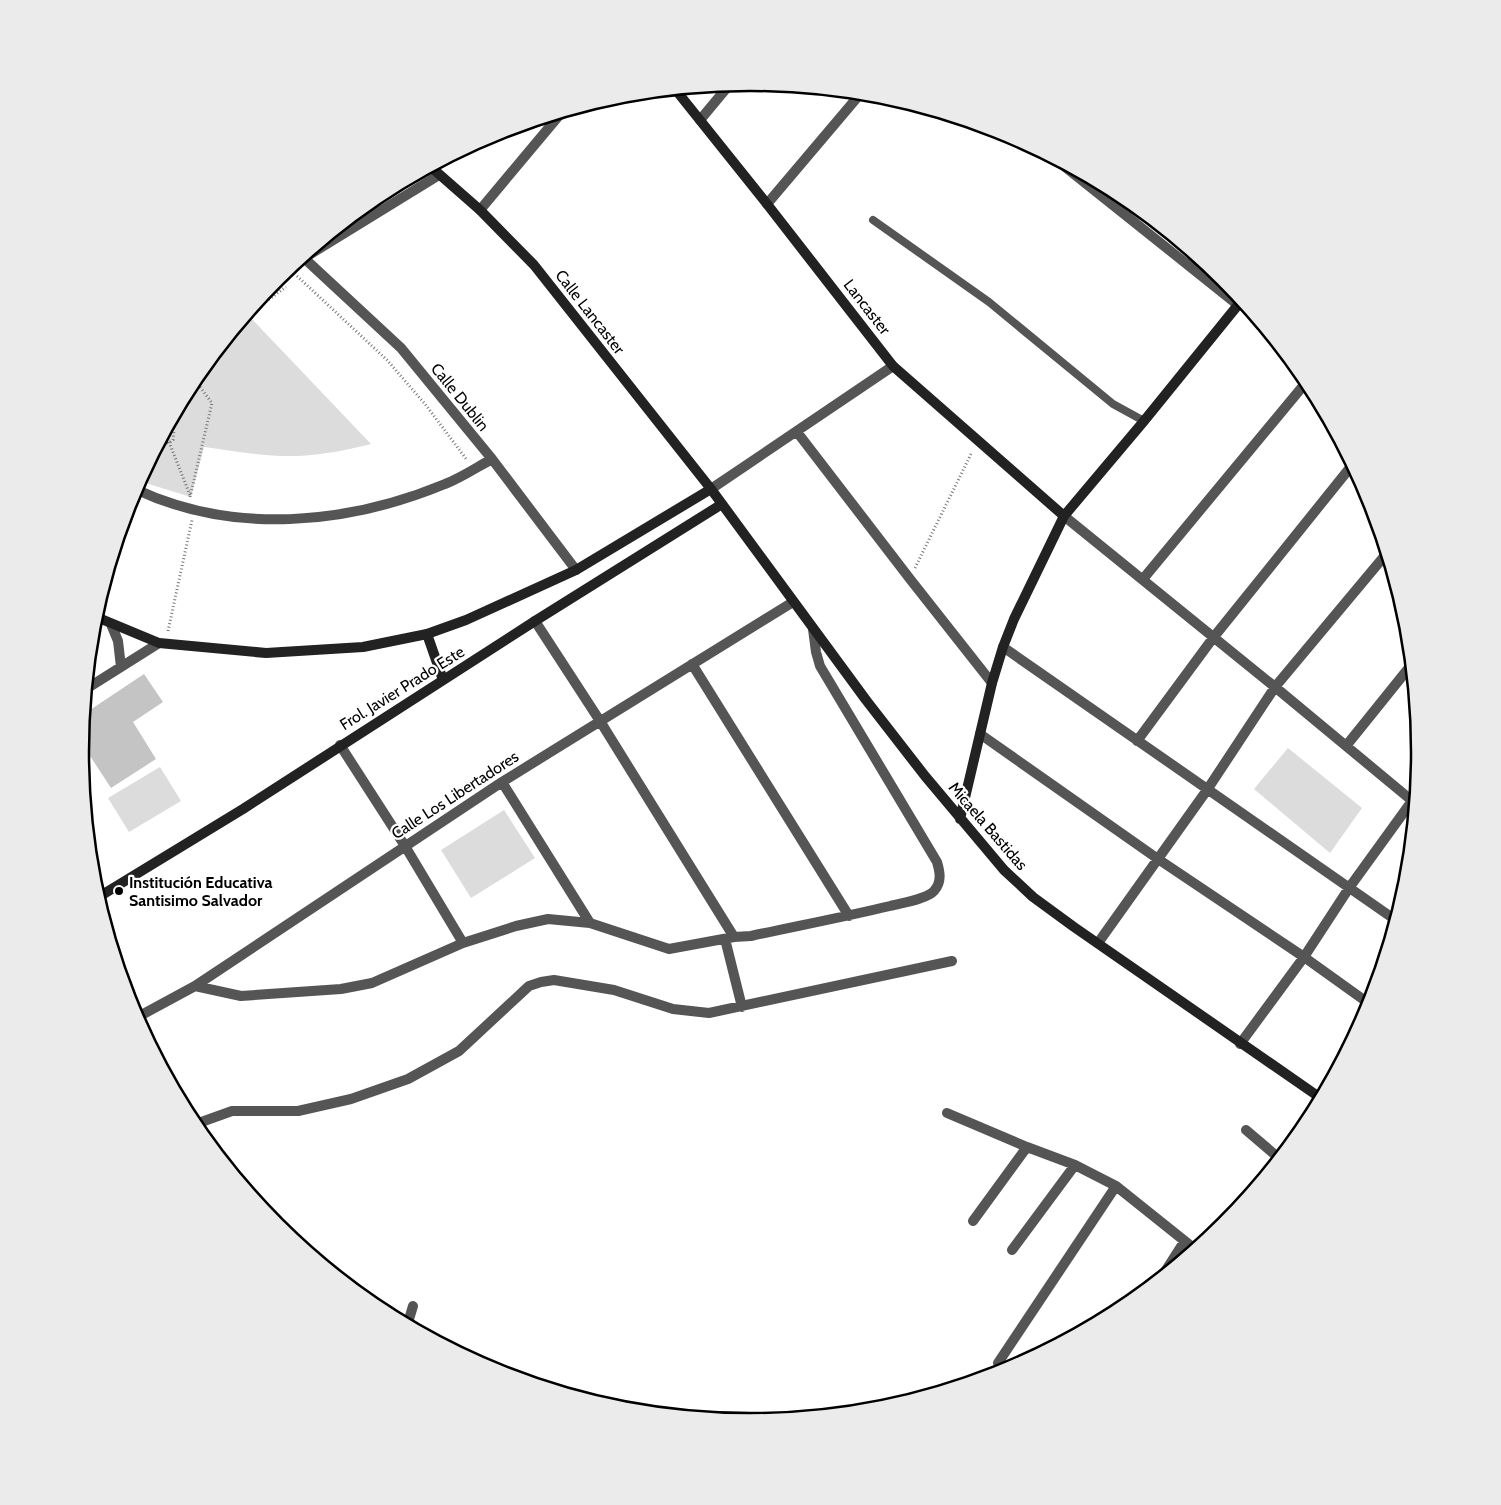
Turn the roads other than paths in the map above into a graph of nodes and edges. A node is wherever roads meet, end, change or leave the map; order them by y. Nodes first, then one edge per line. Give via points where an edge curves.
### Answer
1 (724, 92) edge
2 (679, 95) edge
3 (856, 99) edge
4 (700, 120) junction
5 (555, 121) edge
6 (435, 171) edge
7 (439, 175) junction
8 (1082, 179) edge
9 (768, 204) junction
10 (480, 210) junction
11 (873, 220) dead end
12 (329, 243) edge
13 (308, 261) edge
14 (1218, 285) edge
15 (1237, 305) edge
16 (893, 366) junction
17 (1302, 387) edge
18 (1144, 421) junction
19 (797, 432) junction
20 (492, 459) junction
21 (1348, 470) edge
22 (711, 489) junction
23 (142, 493) edge
24 (722, 504) junction
25 (1064, 516) junction
26 (1383, 558) edge
27 (576, 570) junction
28 (1143, 579) junction
29 (793, 602) junction
30 (102, 619) edge
31 (535, 621) junction
32 (112, 624) junction
33 (813, 629) junction
34 (427, 634) junction
35 (1213, 638) junction
36 (162, 644) junction
37 (1003, 646) junction
38 (692, 664) junction
39 (121, 667) junction
40 (1407, 670) edge
41 (443, 680) junction
42 (992, 682) junction
43 (92, 685) edge
44 (1276, 687) junction
45 (600, 721) junction
46 (980, 734) junction
47 (1137, 741) junction
48 (340, 745) junction
49 (1346, 746) junction
50 (502, 782) junction
51 (1207, 790) junction
52 (1411, 796) edge
53 (1410, 806) edge
54 (960, 819) junction
55 (405, 846) junction
56 (1158, 859) junction
57 (1350, 888) junction
58 (104, 894) edge
59 (849, 916) junction
60 (1392, 917) edge
61 (590, 923) junction
62 (730, 938) junction
63 (463, 943) junction
64 (1098, 943) junction
65 (1304, 957) junction
66 (952, 960) dead end
67 (195, 986) junction
68 (1364, 1000) edge
69 (742, 1006) junction
70 (143, 1014) edge
71 (1240, 1044) junction
72 (1316, 1095) edge
73 (947, 1113) dead end
74 (201, 1122) edge
75 (1246, 1130) dead end
76 (1027, 1147) junction
77 (1276, 1155) edge
78 (1075, 1165) junction
79 (1116, 1186) junction
80 (973, 1221) dead end
81 (1184, 1242) junction
82 (1191, 1246) edge
83 (1012, 1250) dead end
84 (1169, 1265) edge
85 (413, 1306) dead end
86 (409, 1319) edge
87 (998, 1363) dead end

1 - 4 street
2 - 4 street, Lancaster
3 - 9 street
4 - 9 street, Lancaster
5 - 10 street
6 - 7 street, Calle Lancaster
7 - 10 street, Calle Lancaster
7 - 12 street
8 - 14 street
9 - 16 street, Lancaster
10 - 22 street, Calle Lancaster via 534,265
11 - 18 lane via 989,302 1114,404
13 - 20 street, Calle Dublin via 401,348
15 - 18 street
16 - 19 street
16 - 25 street, Lancaster
17 - 28 street
18 - 25 street
19 - 22 street
19 - 42 street
20 - 23 street via 447,484 398,502 351,514 301,519 262,519 190,509
20 - 27 street, Calle Dublin
21 - 35 street
22 - 24 street, Micaela Bastidas
22 - 27 street
24 - 29 street, Micaela Bastidas
24 - 31 street, Frol. Javier Prado Este
25 - 28 street
25 - 37 street
26 - 44 street
27 - 34 street via 466,620
28 - 35 street
29 - 33 street, Micaela Bastidas
29 - 38 street, Calle Los Libertadores
30 - 32 street
31 - 41 street, Frol. Javier Prado Este
31 - 45 street
32 - 36 street
32 - 39 street
33 - 54 street, Micaela Bastidas
33 - 59 street via 820,666 938,862 940,873 933,892
34 - 36 street via 363,647 266,653
34 - 41 street
35 - 44 street
35 - 47 street
36 - 39 street
37 - 42 street
37 - 47 street
38 - 45 street, Calle Los Libertadores
38 - 59 street
39 - 43 street
40 - 49 street
41 - 48 street, Frol. Javier Prado Este
42 - 46 street
44 - 49 street
44 - 51 street
45 - 50 street, Calle Los Libertadores
45 - 62 street
46 - 54 street
46 - 56 street
47 - 51 street
48 - 55 street
48 - 58 street, Frol. Javier Prado Este
49 - 52 street
50 - 55 street, Calle Los Libertadores
50 - 61 street
51 - 56 street
51 - 57 street
53 - 57 street
54 - 64 street, Micaela Bastidas via 1019,884
55 - 63 street
55 - 67 street, Calle Los Libertadores
56 - 64 street
56 - 65 street
57 - 60 street
57 - 65 street
59 - 62 street
61 - 62 street via 669,949
61 - 63 street via 548,919
62 - 69 street
63 - 67 street via 372,982 341,989 241,996
64 - 71 street, Micaela Bastidas
65 - 68 street
65 - 71 street
66 - 69 street
67 - 70 street, Calle Los Libertadores
69 - 74 street via 709,1014 673,1009 614,990 554,980 541,982 529,986 459,1051 408,1078 351,1099 298,1111 232,1111
71 - 72 street, Micaela Bastidas
73 - 76 street
75 - 77 street
76 - 78 street
76 - 80 street
78 - 79 street
78 - 83 street
79 - 81 street
79 - 87 street
81 - 82 street
81 - 84 street
85 - 86 street

